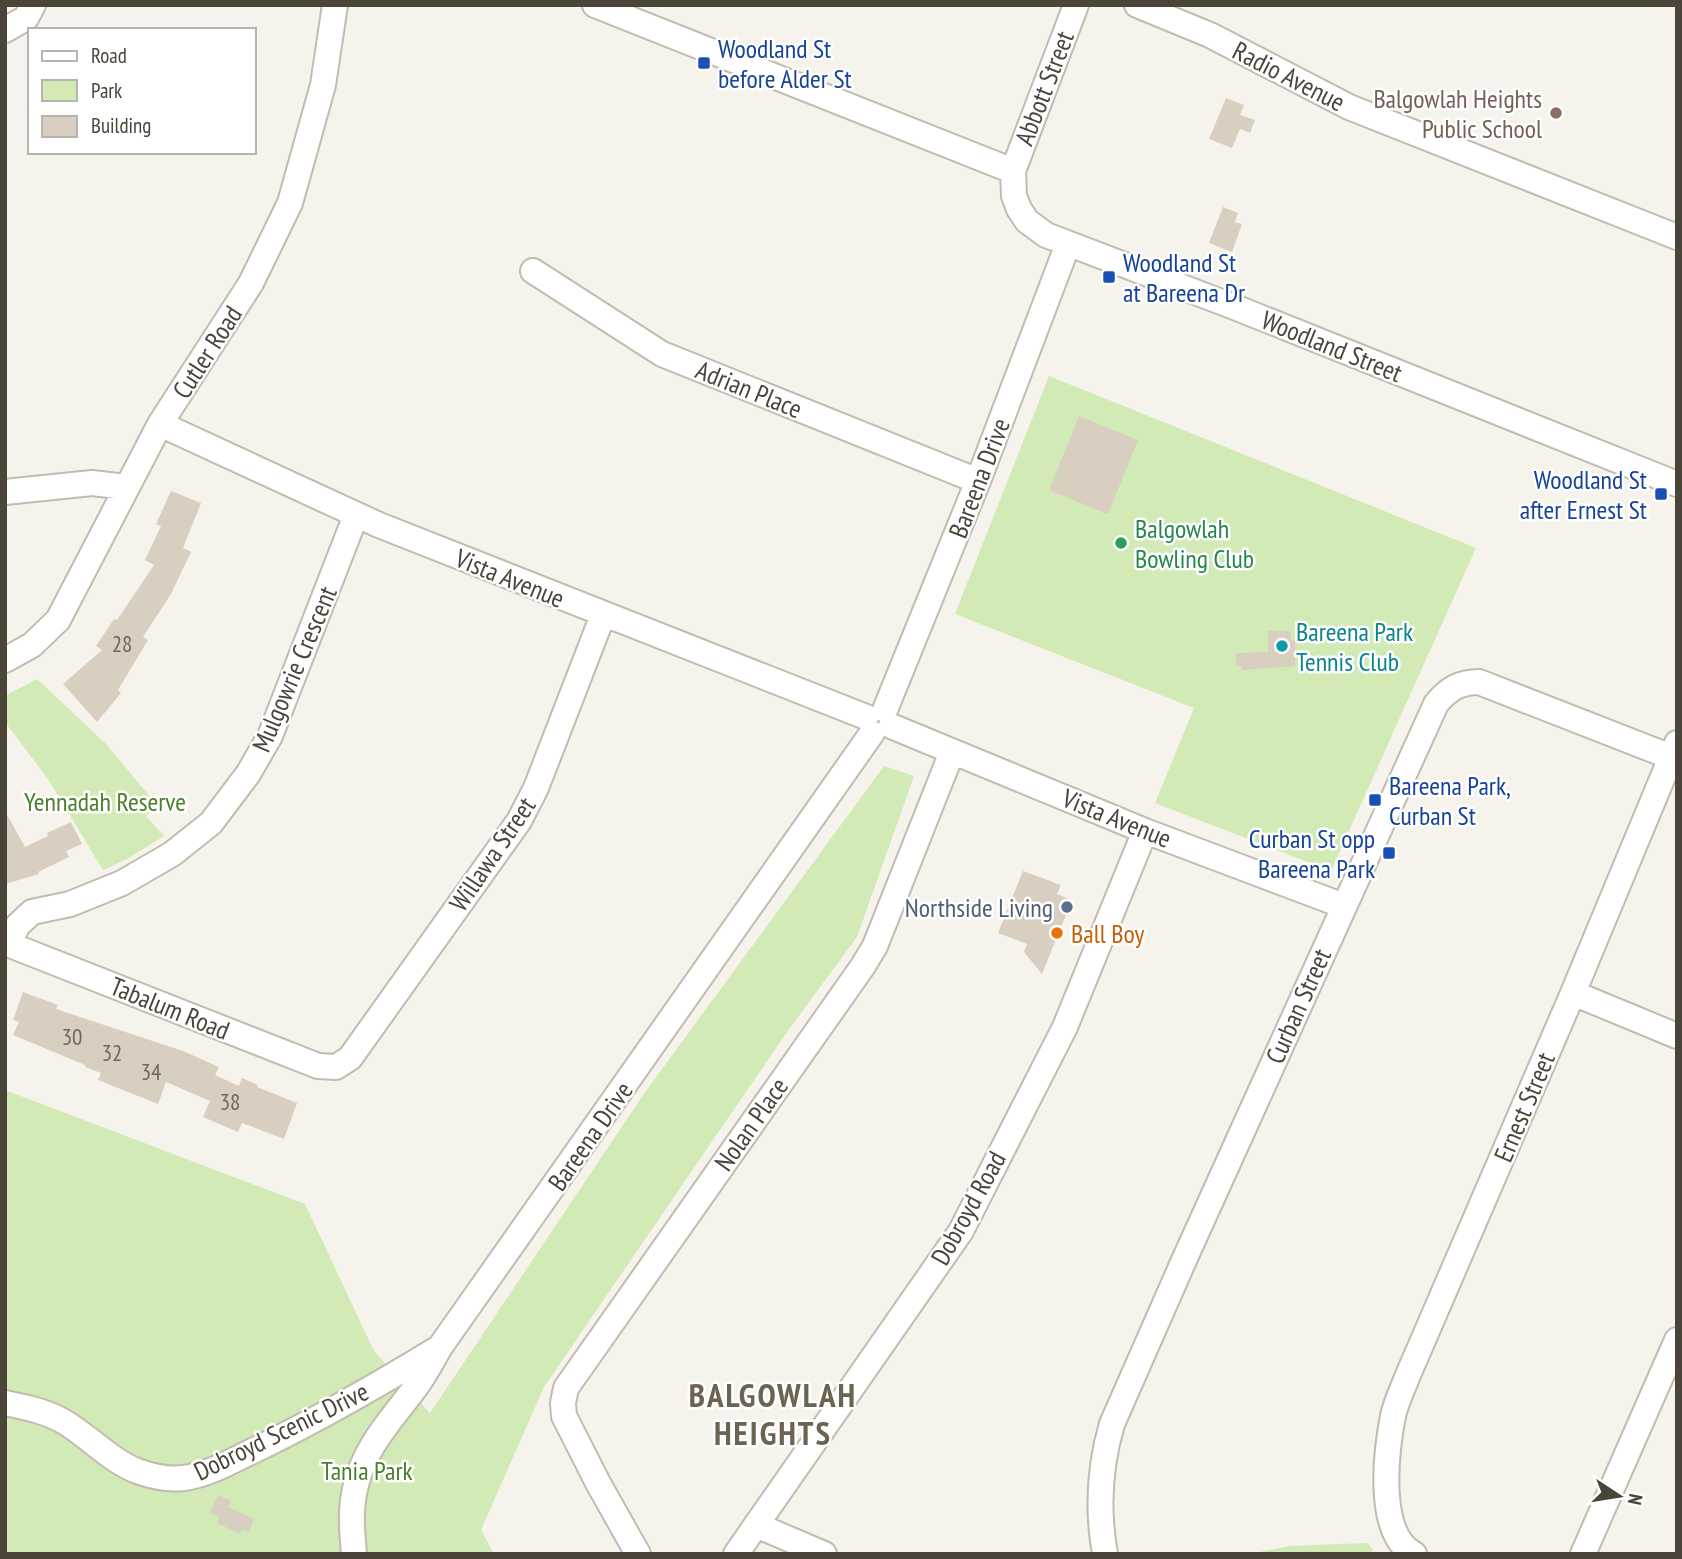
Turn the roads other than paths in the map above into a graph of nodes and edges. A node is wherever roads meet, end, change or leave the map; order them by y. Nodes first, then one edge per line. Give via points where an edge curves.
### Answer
1 (33, 5) edge
2 (335, 5) edge
3 (595, 5) edge
4 (1076, 5) edge
5 (1137, 5) edge
6 (5, 30) edge
7 (1013, 171) junction
8 (1677, 237) edge
9 (1068, 244) junction
10 (533, 271) dead end
11 (160, 424) junction
12 (978, 481) junction
13 (1677, 484) edge
14 (126, 487) junction
15 (5, 492) edge
16 (356, 515) junction
17 (603, 615) junction
18 (5, 660) edge
19 (879, 721) junction
20 (1674, 750) edge
21 (952, 752) junction
22 (1145, 831) junction
23 (1344, 906) junction
24 (7, 944) edge
25 (1573, 993) junction
26 (1677, 1036) edge
27 (336, 1067) joint
28 (1677, 1340) edge
29 (440, 1347) junction
30 (376, 1387) junction
31 (5, 1403) edge
32 (400, 1407) junction
33 (756, 1525) junction
34 (354, 1554) edge
35 (638, 1554) edge
36 (736, 1554) edge
37 (824, 1554) edge
38 (1105, 1554) edge
39 (1414, 1554) edge
40 (1583, 1554) edge

1 - 6 street via 26,18
2 - 11 street, Cutler Road via 323,85 290,203 251,283
3 - 7 street
4 - 7 street, Abbott Street
5 - 8 street, Radio Avenue via 1210,35 1349,107
7 - 9 street, Woodland Street via 1014,196 1027,221
9 - 12 street, Bareena Drive
9 - 13 street, Woodland Street
10 - 12 street, Adrian Place via 662,354
11 - 14 street, Cutler Road
11 - 16 street, Vista Avenue
12 - 19 street, Bareena Drive
14 - 15 street via 92,483
14 - 18 street, Cutler Road via 58,620 32,645
16 - 17 street, Vista Avenue
16 - 24 street, Mulgowrie Crescent via 270,736 211,823 172,854 122,883 70,904 32,912
17 - 19 street, Vista Avenue
17 - 27 street, Willawa Street via 519,821 349,1058
19 - 21 street, Vista Avenue
19 - 29 street, Bareena Drive
20 - 23 street, Curban Street via 1490,685 1470,682 1452,687 1430,715
20 - 25 street, Ernest Street
21 - 22 street, Vista Avenue
21 - 35 street, Nolan Place via 863,966 570,1381 564,1416
22 - 23 street, Vista Avenue
22 - 33 street, Dobroyd Road via 1065,1027 961,1231
23 - 38 street, Curban Street via 1112,1424 1099,1490
24 - 27 street, Tabalum Road via 318,1066
25 - 26 street
25 - 39 street, Ernest Street via 1393,1414 1385,1473 1391,1521 1403,1548
28 - 40 street
29 - 30 street, Dobroyd Scenic Drive
29 - 32 street, Bareena Drive
30 - 31 street, Dobroyd Scenic Drive via 243,1456 183,1478 138,1471 61,1420
30 - 32 street via 397,1387
32 - 34 street, Bareena Drive via 361,1468 352,1509
33 - 36 street, Dobroyd Road
33 - 37 street

